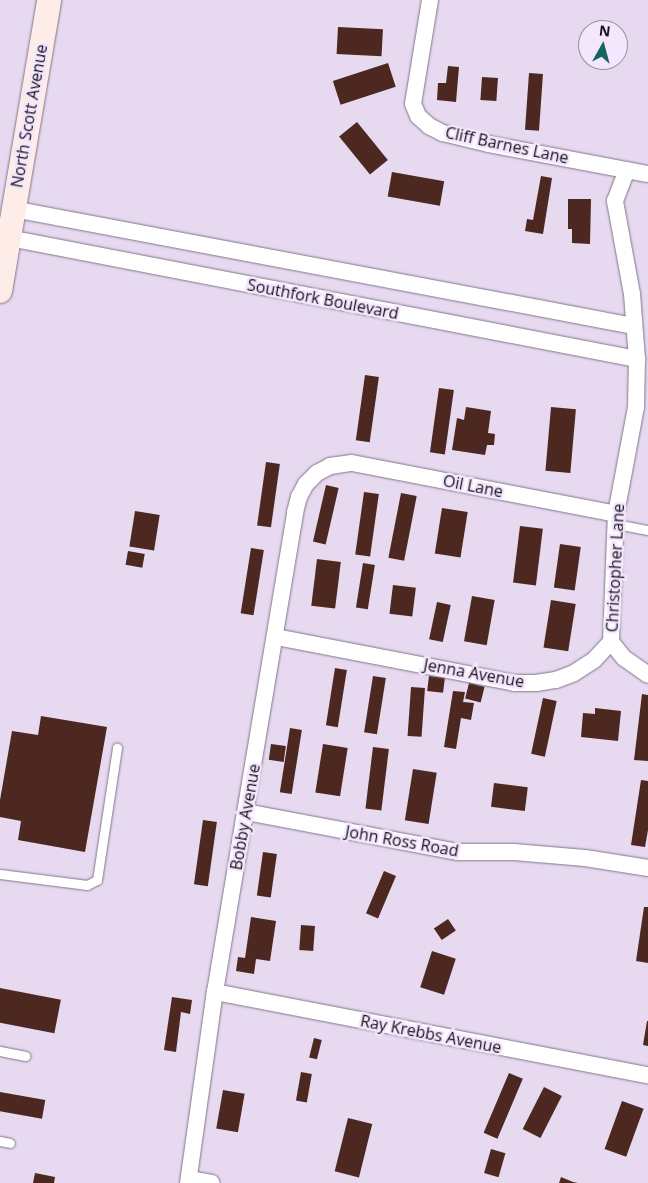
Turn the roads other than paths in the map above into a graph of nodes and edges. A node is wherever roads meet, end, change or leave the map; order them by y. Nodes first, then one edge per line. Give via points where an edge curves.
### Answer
1 (49, 0) edge
2 (430, 0) edge
3 (627, 170) junction
4 (648, 174) edge
5 (13, 209) junction
6 (9, 238) junction
7 (2, 263) edge
8 (0, 290) edge
9 (634, 326) junction
10 (637, 359) junction
11 (330, 466) joint
12 (616, 519) junction
13 (648, 530) edge
14 (276, 637) junction
15 (611, 642) junction
16 (648, 675) edge
17 (117, 748) dead end
18 (246, 812) junction
19 (648, 868) edge
20 (0, 874) edge
21 (215, 992) junction
22 (0, 1051) edge
23 (26, 1056) dead end
24 (648, 1075) edge
25 (0, 1141) edge
26 (10, 1142) dead end
27 (188, 1181) edge
28 (212, 1183) edge

1 - 5 main road, North Scott Avenue
2 - 3 street, Cliff Barnes Lane via 413,104 418,116 428,126 489,144
3 - 4 street, Cliff Barnes Lane
3 - 9 street, Christopher Lane via 615,201 632,294
5 - 6 main road, North Scott Avenue
5 - 9 street, Southfork Boulevard
6 - 7 main road, North Scott Avenue
6 - 10 street, Southfork Boulevard
7 - 8 main road, North Scott Avenue
9 - 10 street, Christopher Lane
10 - 12 street, Christopher Lane via 636,408
11 - 12 street, Oil Lane via 352,463
11 - 14 street, Bobby Avenue via 306,484 299,497
12 - 13 lane
12 - 15 street, Christopher Lane
14 - 15 street, Jenna Avenue via 514,682 536,683 574,673 594,660
14 - 18 street, Bobby Avenue
15 - 16 street via 624,658
17 - 20 lane via 98,880 87,885
18 - 19 street, John Ross Road via 458,852 568,856
18 - 21 street, Bobby Avenue
21 - 24 street, Ray Krebbs Avenue
21 - 27 street, Bobby Avenue
22 - 23 lane
25 - 26 lane
27 - 28 street

